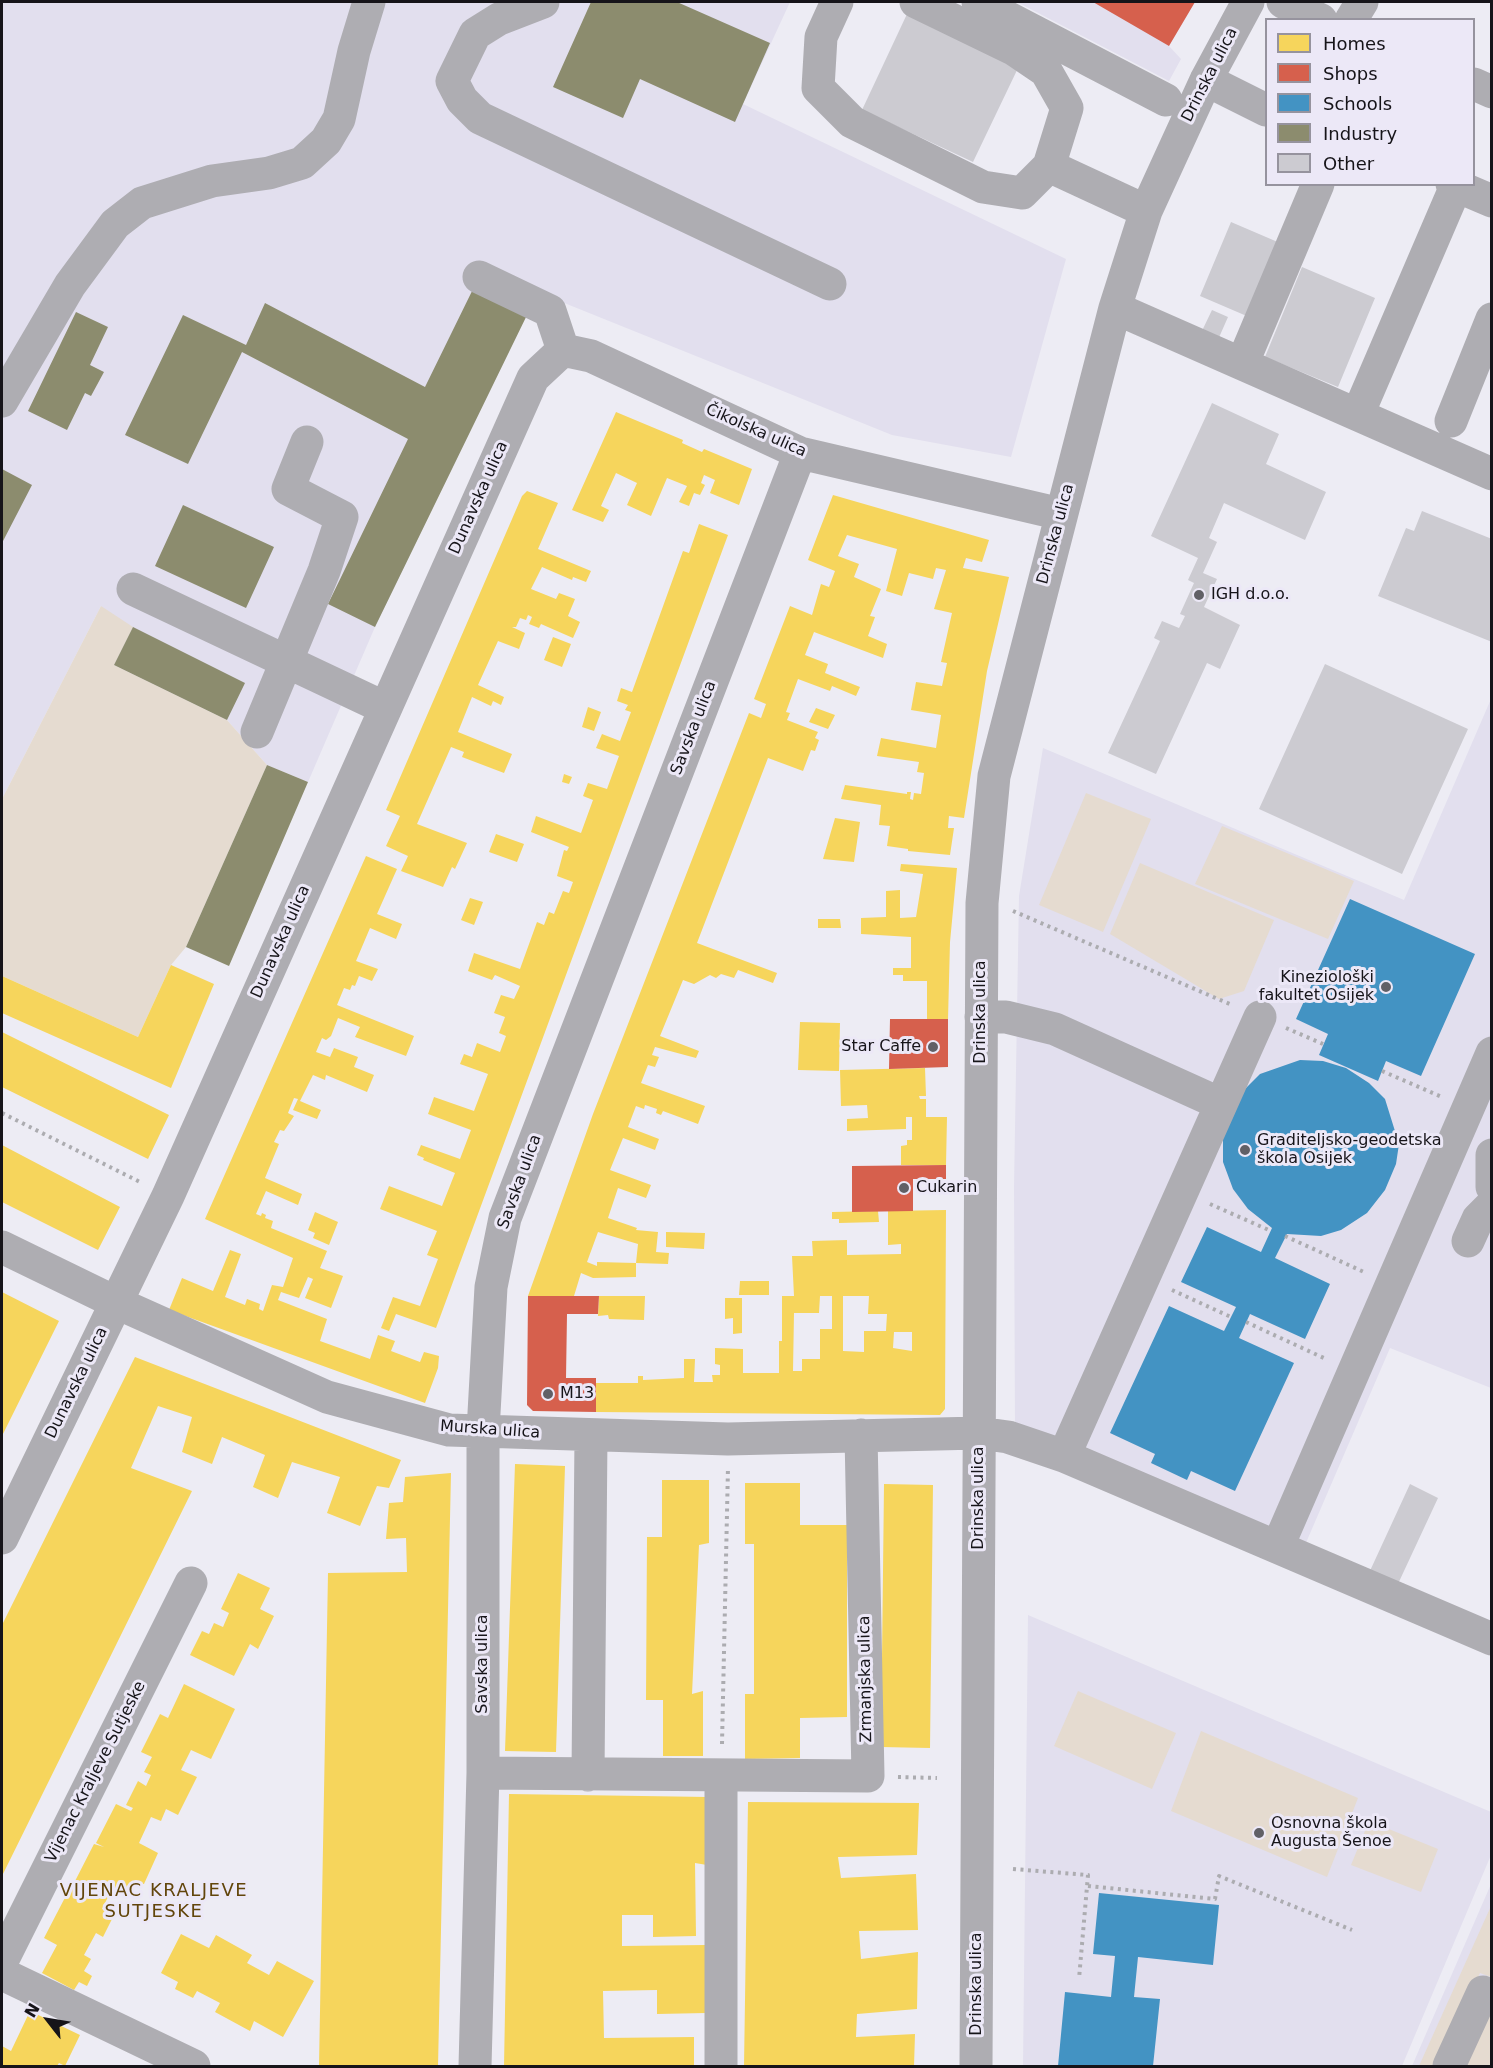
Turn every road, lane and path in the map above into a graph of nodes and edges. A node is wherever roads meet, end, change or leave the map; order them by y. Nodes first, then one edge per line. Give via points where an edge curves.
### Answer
1 (369, 2) edge
2 (543, 2) edge
3 (837, 2) edge
4 (916, 2) edge
5 (978, 2) edge
6 (1248, 2) edge
7 (1283, 2) edge
8 (1362, 2) edge
9 (1318, 18) edge
10 (1352, 18) edge
11 (1206, 80) junction
12 (1475, 85) edge
13 (1491, 92) edge
14 (1166, 100) dead end
15 (1265, 110) edge
16 (1049, 166) junction
17 (1317, 186) edge
18 (1454, 186) edge
19 (1456, 186) edge
20 (1491, 201) edge
21 (1146, 211) junction
22 (479, 277) dead end
23 (830, 284) dead end
24 (1115, 308) junction
25 (1491, 319) edge
26 (563, 350) junction
27 (1243, 362) junction
28 (2, 401) edge
29 (1358, 414) junction
30 (1451, 421) dead end
31 (307, 442) dead end
32 (800, 453) junction
33 (1491, 474) edge
34 (1061, 514) junction
35 (133, 589) dead end
36 (285, 662) junction
37 (385, 708) junction
38 (257, 732) dead end
39 (982, 903) junction
40 (981, 1017) junction
41 (1260, 1017) junction
42 (1323, 1044) dead end
43 (1491, 1053) edge
44 (1382, 1071) dead end
45 (1221, 1104) junction
46 (1467, 1108) junction
47 (2, 1113) edge
48 (1491, 1155) edge
49 (1491, 1187) edge
50 (1182, 1192) junction
51 (168, 1196) junction
52 (1491, 1205) edge
53 (1270, 1231) dead end
54 (1286, 1236) dead end
55 (1468, 1241) dead end
56 (2, 1247) edge
57 (1143, 1277) junction
58 (1392, 1284) junction
59 (117, 1303) junction
60 (1231, 1317) dead end
61 (1246, 1322) dead end
62 (1354, 1371) junction
63 (483, 1431) junction
64 (979, 1434) junction
65 (591, 1435) junction
66 (861, 1435) junction
67 (728, 1439) junction
68 (1064, 1456) junction
69 (2, 1538) edge
70 (1278, 1546) junction
71 (191, 1583) dead end
72 (1491, 1639) edge
73 (483, 1773) junction
74 (588, 1775) junction
75 (722, 1776) junction
76 (868, 1776) junction
77 (937, 1778) dead end
78 (1012, 1869) dead end
79 (1088, 1886) junction
80 (1352, 1930) dead end
81 (2, 1962) edge
82 (2, 1974) edge
83 (1079, 1979) dead end
84 (1491, 1996) edge
85 (194, 2067) edge
86 (475, 2067) edge
87 (721, 2067) edge
88 (976, 2067) edge
89 (1449, 2067) edge

1 - 28 street via 339,119 326,141 302,163 269,173 212,181 142,203 115,224 70,285
2 - 23 street via 499,19 475,34 452,81 462,100 480,118
3 - 16 street via 821,37 818,88 852,122 983,187 1022,193
4 - 16 street via 1015,50 1046,71 1067,108
5 - 14 street
6 - 11 street, Drinska ulica
7 - 9 street
8 - 10 street
11 - 15 street
11 - 21 street, Drinska ulica
12 - 13 street
16 - 21 street
17 - 27 street
18 - 29 street
19 - 20 street
21 - 24 street, Drinska ulica
22 - 26 street via 550,311
24 - 27 street
24 - 34 street, Drinska ulica
25 - 30 street
26 - 32 street, Čikolska ulica via 591,356
26 - 37 street, Dunavska ulica via 533,378
27 - 29 street
29 - 33 street
31 - 36 street via 288,489 342,517 324,572
32 - 34 street, Čikolska ulica
32 - 63 street, Savska ulica via 504,1218 491,1287
34 - 39 street, Drinska ulica via 994,776
35 - 36 street
36 - 37 street
36 - 38 street
37 - 51 street, Dunavska ulica
39 - 40 street, Drinska ulica
39 - 41 path via 1009,909
40 - 45 street via 1006,1017 1055,1029
40 - 64 street, Drinska ulica
41 - 42 path
41 - 45 street
43 - 46 street
44 - 46 path
45 - 50 street
46 - 58 street
47 - 51 path
48 - 49 street
50 - 53 path
50 - 57 street
51 - 59 street, Dunavska ulica
52 - 55 street via 1478,1219
54 - 58 path
56 - 59 street, Murska ulica
57 - 60 path
57 - 68 street
58 - 62 street
59 - 63 street, Murska ulica via 327,1397 449,1430
59 - 69 street, Dunavska ulica
61 - 62 path
62 - 70 street
63 - 65 street, Murska ulica
63 - 73 street, Savska ulica
64 - 66 street, Murska ulica
64 - 68 street, Murska ulica via 1008,1437
64 - 88 street, Drinska ulica
65 - 67 street, Murska ulica
65 - 74 street
66 - 67 street, Murska ulica
66 - 76 street, Zrmanjska ulica
67 - 75 path
68 - 70 street, Murska ulica
70 - 72 street, Murska ulica
71 - 81 street, Vijenac Kraljeve Sutjeske
73 - 74 street
73 - 86 street, Savska ulica
74 - 75 street
75 - 76 street
75 - 87 street
76 - 77 path
78 - 79 path via 1088,1875
79 - 80 path via 1215,1899 1219,1876
79 - 83 path
82 - 85 street
84 - 89 street via 1483,1992

